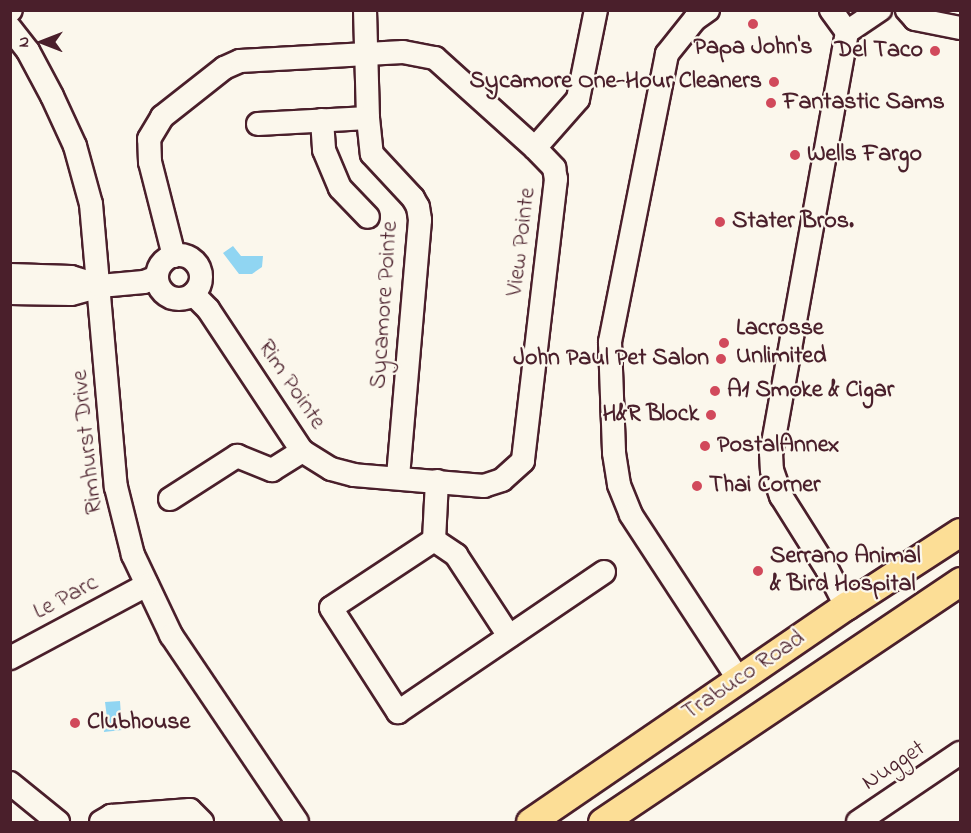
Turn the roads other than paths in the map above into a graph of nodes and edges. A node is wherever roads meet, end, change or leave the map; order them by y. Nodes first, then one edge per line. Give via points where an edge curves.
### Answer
1 (365, 10) edge
2 (596, 10) edge
3 (708, 10) edge
4 (831, 10) edge
5 (880, 10) edge
6 (907, 10) edge
7 (10, 28) edge
8 (960, 28) edge
9 (847, 32) junction
10 (365, 54) junction
11 (368, 118) junction
12 (322, 120) junction
13 (258, 124) dead end
14 (535, 148) junction
15 (368, 217) dead end
16 (174, 256) junction
17 (10, 275) edge
18 (157, 277) junction
19 (50, 285) junction
20 (100, 286) junction
21 (10, 293) edge
22 (193, 294) junction
23 (302, 451) junction
24 (398, 478) junction
25 (437, 481) junction
26 (170, 499) dead end
27 (960, 532) edge
28 (434, 540) junction
29 (604, 572) dead end
30 (960, 581) edge
31 (147, 585) junction
32 (846, 606) junction
33 (509, 636) junction
34 (10, 658) edge
35 (739, 680) junction
36 (960, 753) edge
37 (704, 754) junction
38 (10, 783) edge
39 (58, 822) edge
40 (101, 822) edge
41 (202, 822) edge
42 (297, 822) edge
43 (530, 822) edge
44 (602, 822) edge
45 (858, 822) edge

1 - 10 street, Sycamore Pointe
2 - 14 street via 578,99
3 - 35 street via 695,19 667,54 610,342 614,453 619,485 631,515
4 - 9 street
5 - 9 street
6 - 8 street via 915,19
7 - 20 street, Rimhurst Drive via 28,51 75,146 91,204
9 - 32 street via 771,453 781,496
10 - 11 street, Sycamore Pointe
10 - 14 street, View Pointe via 403,52 435,58
10 - 16 street via 232,63 162,117 153,128 148,151
11 - 12 street
11 - 24 street, Sycamore Pointe via 372,154 413,198 420,220
12 - 13 street
12 - 15 street via 324,150 339,188
14 - 25 street, View Pointe via 554,168 556,179 523,461 502,480 484,486
16 - 18 street via 161,263
16 - 22 street via 188,257 196,263 200,282
17 - 19 street
18 - 20 street
18 - 22 street via 161,291 169,297 179,299
19 - 20 street via 71,294
19 - 21 street
20 - 31 street, Rimhurst Drive via 116,487 122,520
22 - 23 street, Rim Pointe via 208,309
23 - 24 street, Rim Pointe via 332,469
23 - 26 street via 272,470 237,456
24 - 25 street, Rim Pointe
25 - 28 street
27 - 32 main road, Trabuco Road
28 - 33 street via 456,555
28 - 33 street via 331,608 398,712
29 - 33 street
30 - 37 main road, Trabuco Road
31 - 34 street, Le Parc
31 - 42 street, Rimhurst Drive via 171,635
32 - 35 main road, Trabuco Road
32 - 37 main road via 851,624 844,636 713,725
35 - 43 main road, Trabuco Road
36 - 45 street, Nugget
37 - 44 main road, Trabuco Road
38 - 39 street
40 - 41 street via 111,816 190,810

